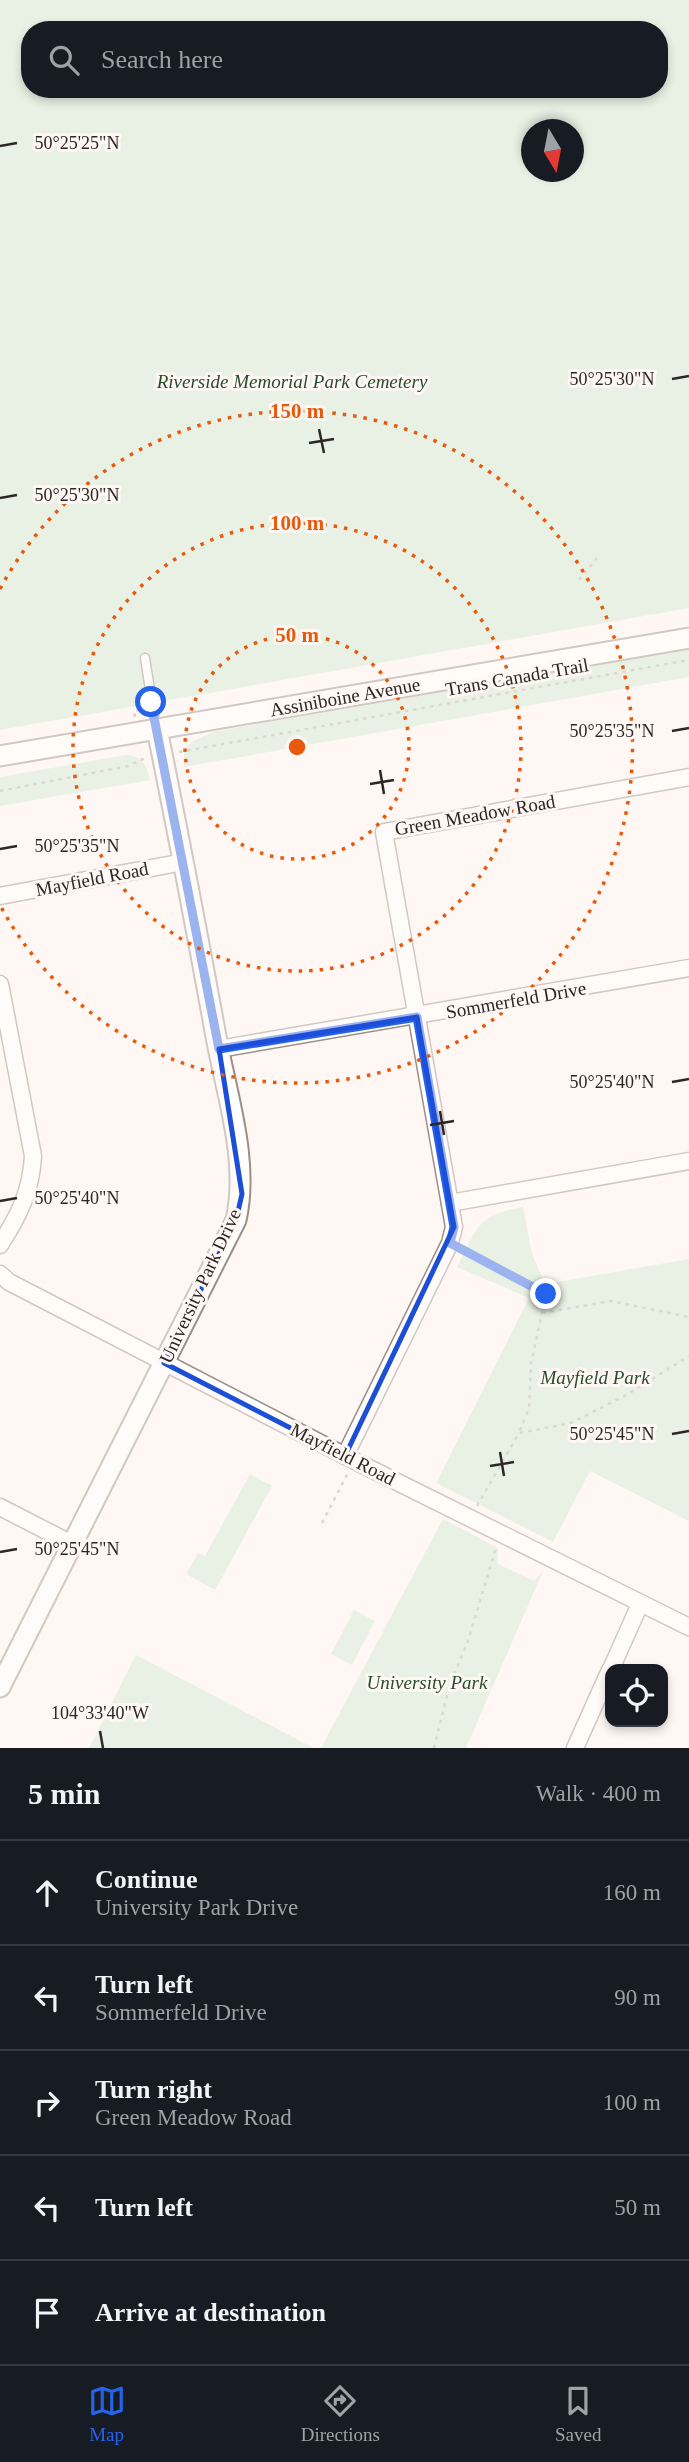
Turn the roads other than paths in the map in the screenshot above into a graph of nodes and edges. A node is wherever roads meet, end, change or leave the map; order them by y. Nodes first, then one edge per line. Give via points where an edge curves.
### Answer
1 (689, 638) edge
2 (145, 658) dead end
3 (157, 729) junction
4 (0, 755) edge
5 (689, 777) edge
6 (184, 862) junction
7 (0, 897) edge
8 (689, 968) edge
9 (0, 984) edge
10 (417, 1017) junction
11 (219, 1049) junction
12 (689, 1161) edge
13 (450, 1203) junction
14 (0, 1245) edge
15 (0, 1274) edge
16 (164, 1363) junction
17 (347, 1463) junction
18 (0, 1507) edge
19 (72, 1544) junction
20 (640, 1604) junction
21 (689, 1627) edge
22 (613, 1664) edge
23 (605, 1681) edge
24 (0, 1687) edge
25 (575, 1748) edge

1 - 3 street, Assiniboine Avenue
2 - 3 lane
3 - 4 street, Assiniboine Avenue
3 - 6 street, University Park Drive
5 - 10 street, Green Meadow Road via 384,832
6 - 7 street, Mayfield Road
6 - 11 street, University Park Drive
8 - 10 street, Sommerfeld Drive
9 - 14 street via 33,1156 32,1183
10 - 11 street, Sommerfeld Drive
10 - 13 street, Green Meadow Road
11 - 16 street, University Park Drive via 242,1194 236,1220
12 - 13 street
13 - 17 street, Green Meadow Road via 454,1227 450,1243
15 - 16 street, Mayfield Road
16 - 17 street, Mayfield Road
16 - 19 street, University Park Drive
17 - 20 street, Mayfield Road via 470,1518
18 - 19 street
19 - 24 street, University Park Drive
20 - 21 street, Mayfield Road
20 - 22 street
23 - 25 street

